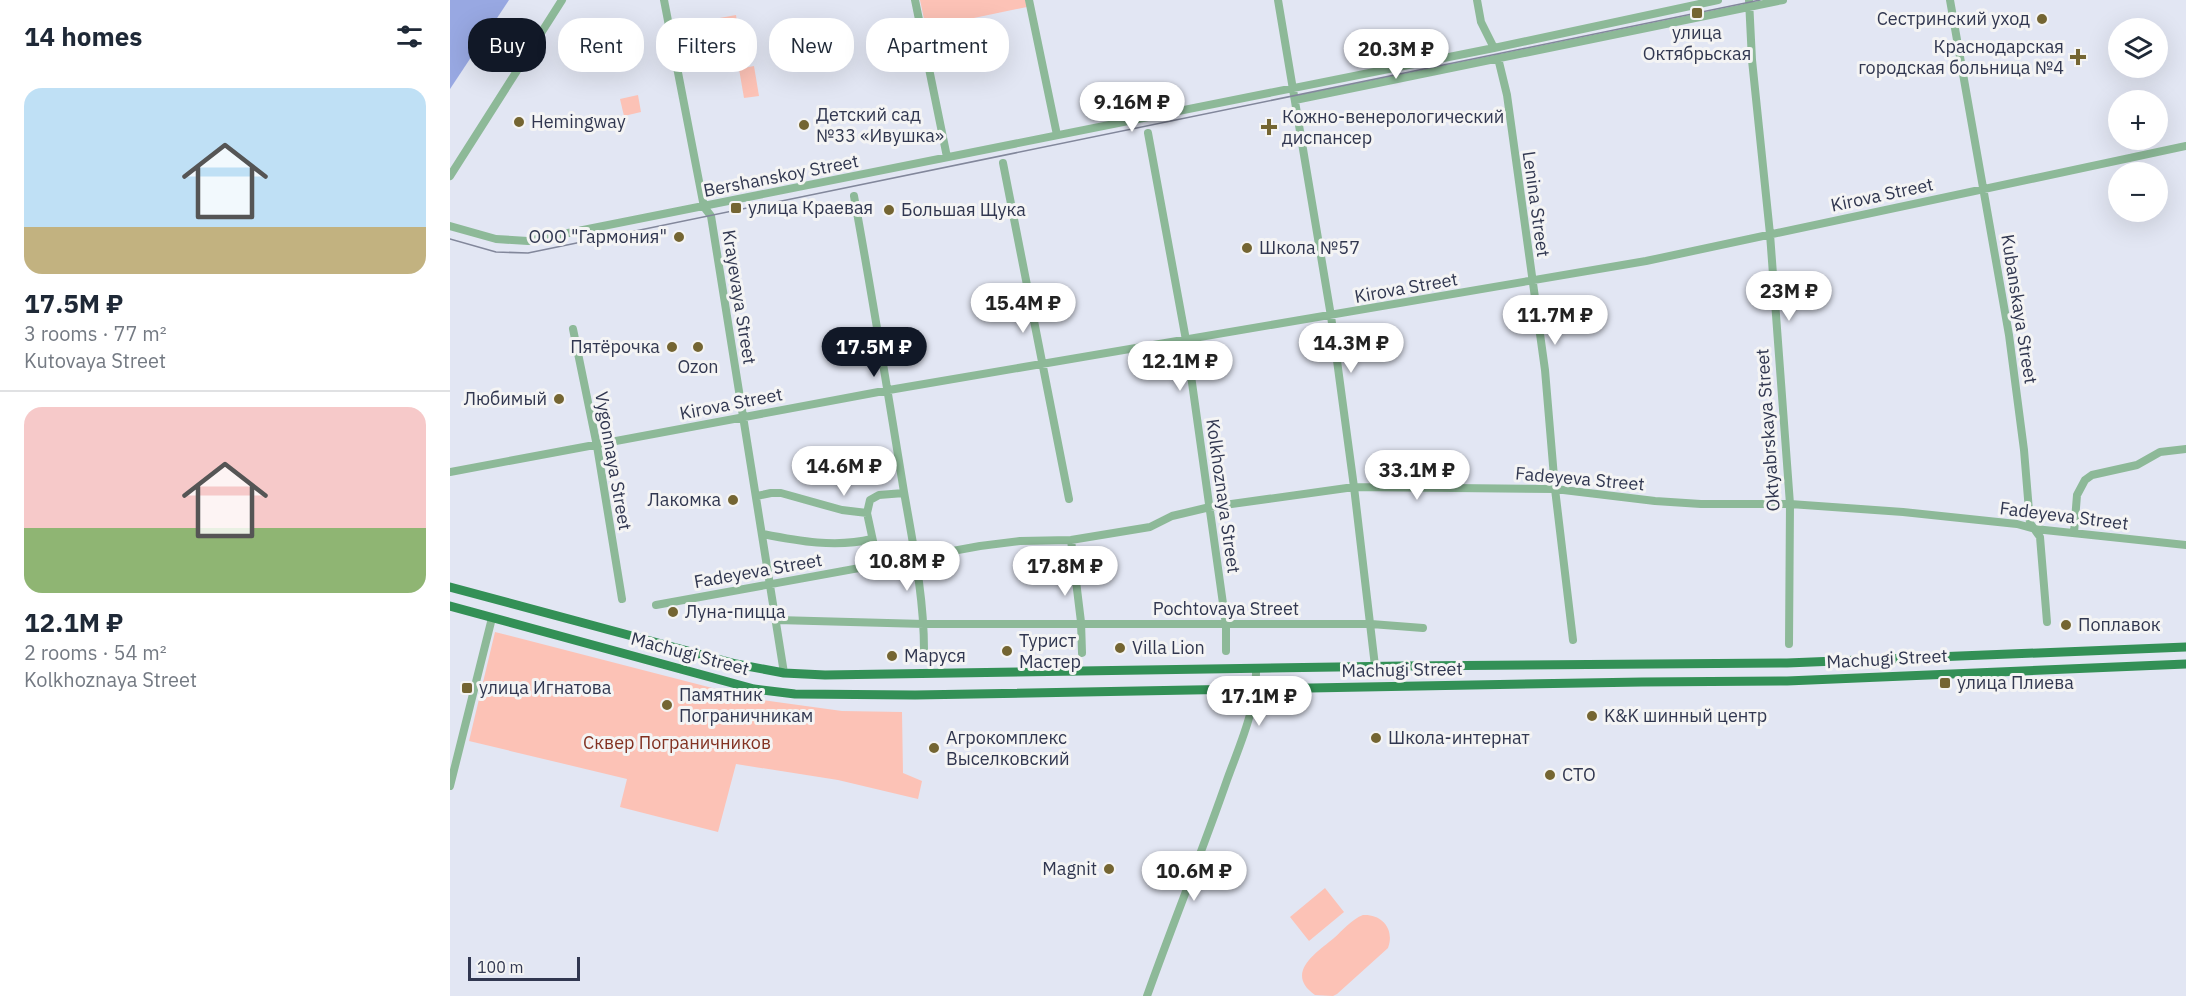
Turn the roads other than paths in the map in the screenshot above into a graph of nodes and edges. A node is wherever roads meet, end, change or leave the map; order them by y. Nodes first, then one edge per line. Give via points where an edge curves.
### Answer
1 (562, 0) edge
2 (664, 0) edge
3 (915, 0) edge
4 (1029, 0) edge
5 (1278, 0) edge
6 (1477, 0) edge
7 (1718, 0) edge
8 (1783, 0) edge
9 (1950, 0) edge
10 (1749, 4) edge
11 (1494, 48) junction
12 (1498, 58) junction
13 (1293, 87) junction
14 (1295, 100) junction
15 (1148, 132) dead end
16 (1057, 135) junction
17 (2186, 146) edge
18 (947, 158) junction
19 (1003, 163) dead end
20 (450, 176) edge
21 (1984, 189) junction
22 (854, 196) dead end
23 (704, 207) junction
24 (450, 226) edge
25 (1770, 234) junction
26 (1532, 281) junction
27 (1330, 316) junction
28 (573, 329) dead end
29 (1186, 340) junction
30 (1042, 363) junction
31 (889, 390) junction
32 (744, 416) junction
33 (597, 446) junction
34 (2186, 449) edge
35 (450, 472) edge
36 (1354, 488) junction
37 (1555, 489) junction
38 (904, 493) junction
39 (757, 496) junction
40 (1069, 499) dead end
41 (1790, 504) junction
42 (1210, 507) junction
43 (867, 513) junction
44 (2036, 529) junction
45 (2074, 533) junction
46 (763, 534) junction
47 (872, 539) junction
48 (1071, 540) junction
49 (2186, 545) edge
50 (915, 556) junction
51 (878, 564) junction
52 (771, 584) junction
53 (450, 587) edge
54 (622, 599) dead end
55 (656, 605) dead end
56 (450, 606) edge
57 (492, 618) junction
58 (777, 620) junction
59 (1081, 622) junction
60 (2047, 622) dead end
61 (924, 624) junction
62 (1371, 624) junction
63 (1226, 625) junction
64 (1423, 628) dead end
65 (1574, 640) dead end
66 (1789, 644) dead end
67 (2186, 647) edge
68 (924, 650) dead end
69 (2077, 650) junction
70 (1226, 651) dead end
71 (1082, 653) dead end
72 (2186, 664) edge
73 (1375, 666) junction
74 (1468, 666) junction
75 (2082, 667) junction
76 (1256, 669) junction
77 (784, 673) junction
78 (1471, 685) junction
79 (1257, 689) junction
80 (450, 786) edge
81 (1147, 996) edge

1 - 20 street
2 - 23 street, Krayevaya Street
3 - 18 street
4 - 16 street
5 - 13 street
6 - 11 street via 1481,22
7 - 11 street, Bershanskoy Street
8 - 10 street
9 - 21 street, Kubanskaya Street
10 - 12 street
10 - 25 street, Oktyabrskaya Street
11 - 13 street, Bershanskoy Street
12 - 14 street
12 - 26 street, Lenina Street via 1507,95
13 - 14 street
13 - 16 street, Bershanskoy Street
14 - 27 street
15 - 29 street, Kolkhoznaya Street
16 - 18 street, Bershanskoy Street
17 - 21 street, Kirova Street
18 - 23 street, Bershanskoy Street
19 - 30 street
21 - 25 street, Kirova Street
21 - 44 street, Kubanskaya Street via 2009,335 2029,517
22 - 31 street
23 - 24 street, Bershanskoy Street via 528,241 496,239
23 - 32 street, Krayevaya Street via 711,216
25 - 26 street, Kirova Street
25 - 41 street, Oktyabrskaya Street
26 - 27 street, Kirova Street
26 - 37 street, Lenina Street via 1545,370
27 - 29 street, Kirova Street
27 - 36 street
28 - 33 street, Vygonnaya Street
29 - 30 street, Kirova Street
29 - 42 street, Kolkhoznaya Street
30 - 31 street, Kirova Street
30 - 40 street
31 - 32 street, Kirova Street
31 - 38 street
32 - 33 street, Kirova Street
32 - 39 street, Krayevaya Street
33 - 35 street, Kirova Street
33 - 54 street, Vygonnaya Street
34 - 45 street via 2160,452 2137,465 2085,480 2077,495
36 - 37 street, Fadeyeva Street
36 - 42 street, Fadeyeva Street
36 - 62 street
37 - 41 street, Fadeyeva Street via 1701,504
37 - 65 street, Lenina Street
38 - 43 street via 879,495 870,500
38 - 50 street
39 - 43 street via 781,493
39 - 46 street, Krayevaya Street
41 - 44 street, Fadeyeva Street via 1903,512
41 - 66 street, Oktyabrskaya Street
42 - 48 street, Fadeyeva Street via 1172,516 1150,527
42 - 63 street, Kolkhoznaya Street
43 - 47 street
44 - 45 street, Fadeyeva Street
44 - 60 street, Kubanskaya Street via 2040,537
45 - 49 street, Fadeyeva Street
46 - 47 street via 795,541 852,544
46 - 52 street, Krayevaya Street
47 - 51 street
48 - 50 street, Fadeyeva Street via 1020,541
48 - 59 street
50 - 51 street, Fadeyeva Street
50 - 61 street
51 - 52 street, Fadeyeva Street
52 - 55 street, Fadeyeva Street
52 - 58 street, Krayevaya Street
53 - 77 main road, Machugi Street via 660,645
56 - 57 main road, Machugi Street
57 - 79 main road, Machugi Street via 731,684 795,694
57 - 80 street
58 - 61 street, Pochtovaya Street
58 - 77 street, Krayevaya Street
59 - 61 street, Pochtovaya Street
59 - 63 street, Pochtovaya Street
59 - 71 street
61 - 68 street
62 - 63 street, Pochtovaya Street
62 - 64 street, Pochtovaya Street
62 - 73 street
63 - 70 street, Kolkhoznaya Street
67 - 69 main road, Machugi Street
69 - 74 main road, Machugi Street via 1787,663
69 - 75 main road via 2087,658
72 - 75 main road, Machugi Street
73 - 74 main road, Machugi Street
73 - 76 main road, Machugi Street
74 - 78 main road via 1461,676
75 - 78 main road, Machugi Street via 1787,681
76 - 77 main road, Machugi Street via 853,676
76 - 79 street
78 - 79 main road, Machugi Street
79 - 81 street via 1203,849

